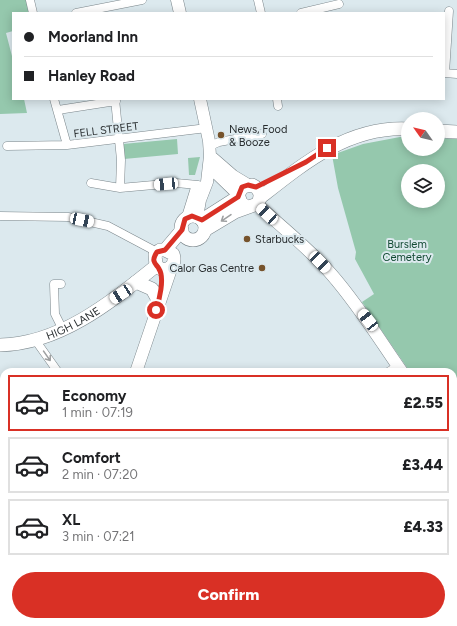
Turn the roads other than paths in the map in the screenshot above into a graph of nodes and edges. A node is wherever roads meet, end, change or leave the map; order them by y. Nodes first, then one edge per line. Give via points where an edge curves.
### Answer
1 (30, 0) edge
2 (98, 0) edge
3 (142, 0) edge
4 (177, 0) edge
5 (258, 0) edge
6 (339, 4) dead end
7 (101, 11) edge
8 (449, 11) dead end
9 (33, 12) edge
10 (88, 12) edge
11 (180, 12) edge
12 (261, 12) edge
13 (305, 12) edge
14 (445, 73) edge
15 (457, 74) edge
16 (54, 100) edge
17 (116, 100) edge
18 (200, 100) edge
19 (58, 110) junction
20 (207, 128) junction
21 (401, 130) edge
22 (445, 131) edge
23 (457, 132) edge
24 (262, 134) dead end
25 (119, 139) junction
26 (67, 145) junction
27 (7, 146) dead end
28 (210, 156) junction
29 (91, 183) dead end
30 (198, 185) junction
31 (120, 188) junction
32 (238, 195) junction
33 (254, 196) junction
34 (0, 216) edge
35 (198, 221) junction
36 (182, 230) junction
37 (192, 239) junction
38 (164, 260) junction
39 (136, 282) junction
40 (61, 284) dead end
41 (159, 300) junction
42 (63, 330) junction
43 (36, 341) junction
44 (0, 345) edge
45 (55, 368) edge
46 (137, 368) edge
47 (395, 368) edge

1 - 9 street
2 - 7 street
3 - 7 street
4 - 11 main road
5 - 12 street
6 - 13 street
7 - 10 street
8 - 14 street
14 - 15 street
16 - 19 street
17 - 19 street
17 - 25 street
18 - 20 main road
19 - 26 street
20 - 25 street, FELL STREET
20 - 28 main road
21 - 33 main road via 373,132 327,148
22 - 23 main road
24 - 28 street via 219,142
25 - 26 street, FELL STREET
25 - 31 street
26 - 27 street, FELL STREET
28 - 30 main road
28 - 32 main road
28 - 33 main road
28 - 35 main road
29 - 31 street
30 - 31 street via 176,183
30 - 35 main road via 191,201
32 - 33 main road via 241,204
32 - 35 main road
33 -> 35 main road via 235,212
33 - 47 main road via 332,275 368,320
34 - 38 street via 68,217 108,226
35 - 36 main road via 183,223
35 - 37 main road via 199,238
36 - 37 main road via 184,235
36 - 38 main road
37 - 38 main road
38 - 39 main road, HIGH LANE
38 - 41 main road
39 - 41 main road via 152,289
39 - 42 main road, HIGH LANE
40 - 42 street via 54,284 55,314
41 - 46 main road
42 - 43 main road, HIGH LANE
43 - 44 main road, HIGH LANE
43 -> 45 street

